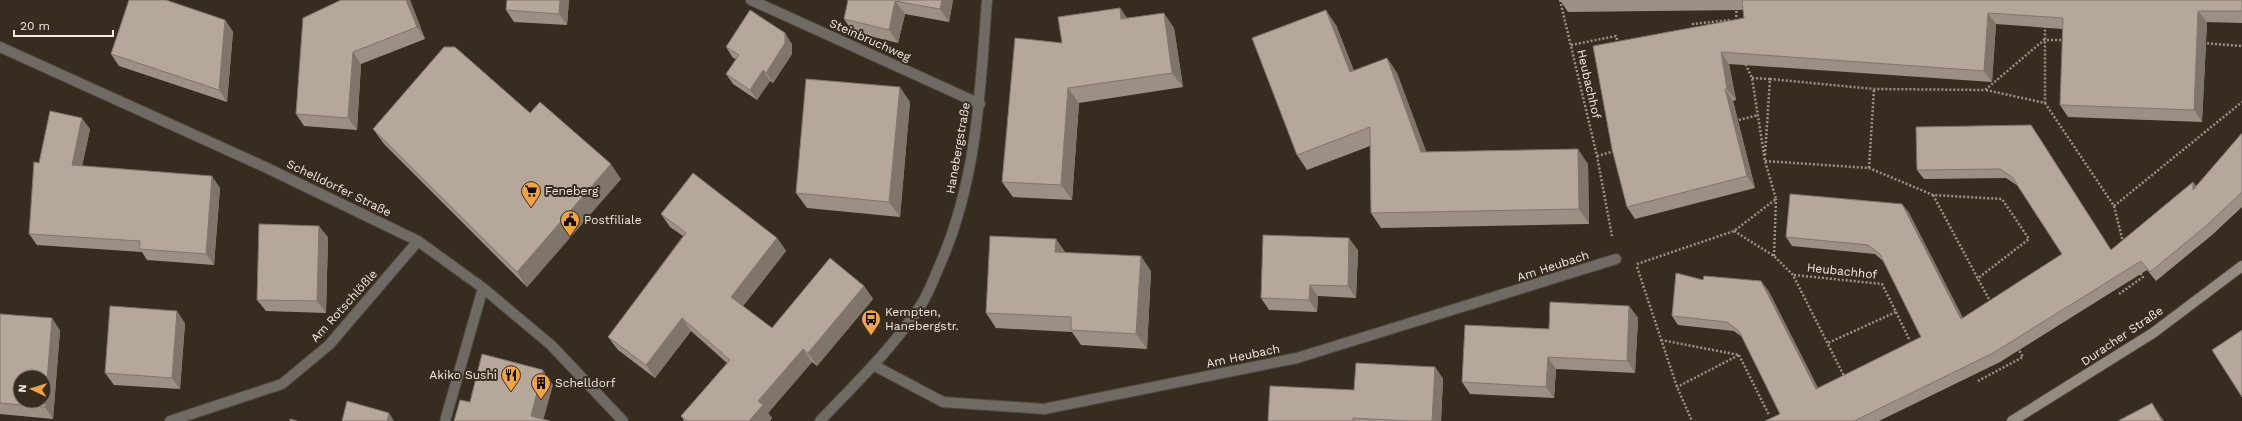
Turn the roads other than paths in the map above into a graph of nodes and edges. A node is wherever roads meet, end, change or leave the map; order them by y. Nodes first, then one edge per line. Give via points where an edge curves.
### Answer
1 (751, 0) edge
2 (990, 0) edge
3 (0, 47) edge
4 (980, 104) junction
5 (418, 241) junction
6 (1616, 259) road end
7 (2242, 266) edge
8 (483, 288) junction
9 (873, 366) junction
10 (170, 421) edge
11 (445, 421) edge
12 (623, 421) edge
13 (820, 421) edge
14 (2012, 421) edge

1 - 4 street, Steinbruchweg
2 - 4 street, Hanebergstraße
3 - 5 street, Schelldorfer Straße via 265,167
4 - 9 street, Hanebergstraße via 969,178 952,237 922,303 894,343
5 - 8 street, Schelldorfer Straße
5 - 10 street, Am Rotschlößle via 329,345 282,384
6 - 9 street, Am Heubach via 1297,358 1044,409 943,402
7 - 14 main road, Duracher Straße via 2153,333 2040,406
8 - 11 street
8 - 12 street, Schelldorfer Straße via 551,345
9 - 13 street, Hanebergstraße

